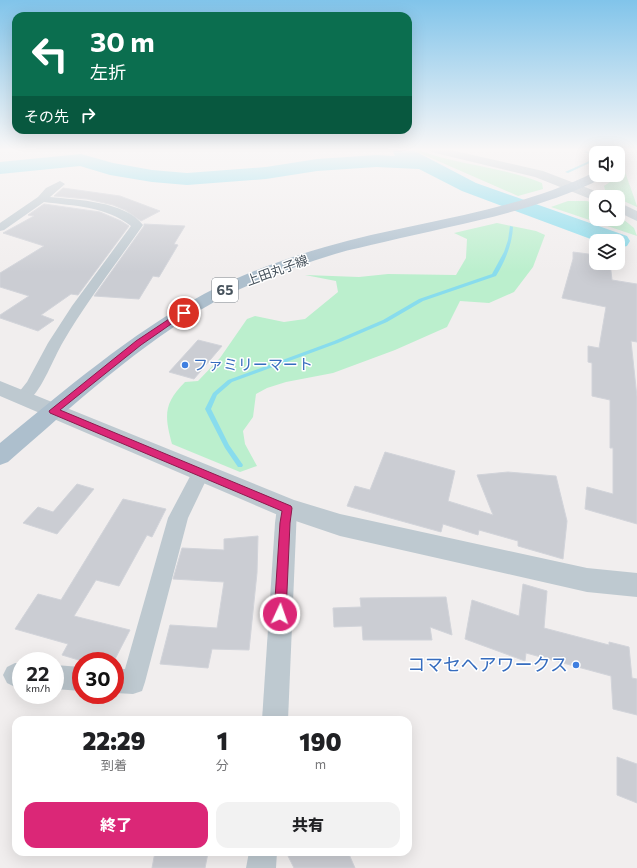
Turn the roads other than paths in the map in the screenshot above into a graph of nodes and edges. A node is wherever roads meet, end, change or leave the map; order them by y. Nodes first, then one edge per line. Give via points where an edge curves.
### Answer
1 (50, 191) edge
2 (565, 191) edge
3 (42, 199) junction
4 (625, 210) edge
5 (637, 217) edge
6 (0, 228) edge
7 (0, 388) edge
8 (23, 397) junction
9 (54, 411) junction
10 (0, 456) edge
11 (201, 472) junction
12 (287, 508) junction
13 (637, 585) edge
14 (124, 682) edge
15 (275, 716) edge
16 (263, 856) edge
17 (261, 868) edge

1 - 3 street
2 - 9 main road, 上田丸子線 / 65 via 534,202 332,250 263,273 199,304 159,328
3 - 6 street
3 - 8 street via 100,206 129,218 137,225 79,306
4 - 5 street
7 - 8 street
8 - 9 street
9 - 10 main road, 上田丸子線 / 65
9 - 11 street
11 - 12 street
11 - 14 street via 178,518 133,682
12 - 13 street via 340,525 495,561 587,580
12 - 15 street
16 - 17 street

